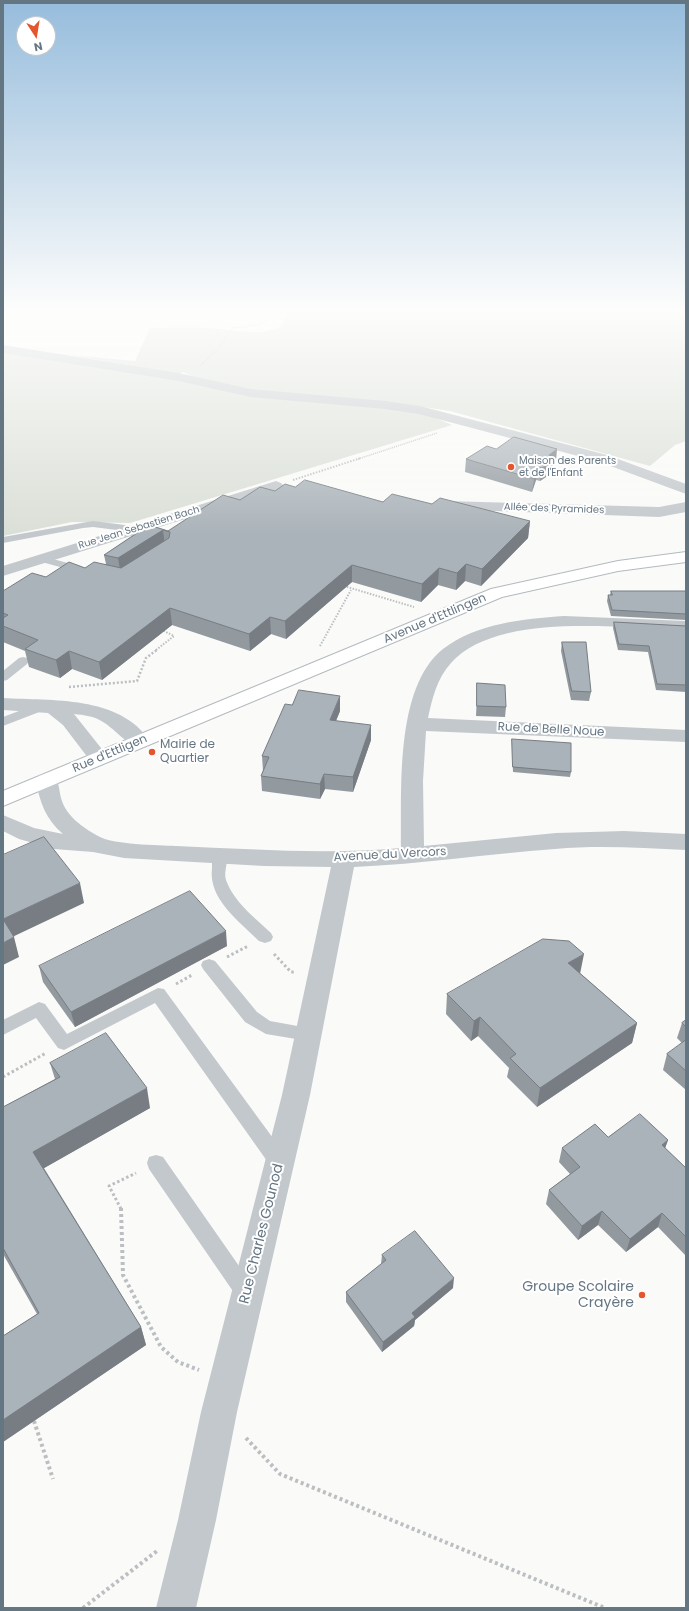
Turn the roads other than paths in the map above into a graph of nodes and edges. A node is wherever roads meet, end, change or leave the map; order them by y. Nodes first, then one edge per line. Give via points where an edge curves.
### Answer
1 (211, 384) edge
2 (276, 486) road end
3 (686, 488) edge
4 (429, 506) edge
5 (686, 507) edge
6 (133, 529) junction
7 (3, 540) edge
8 (686, 558) edge
9 (42, 559) junction
10 (3, 571) edge
11 (93, 573) edge
12 (686, 626) edge
13 (23, 661) dead end
14 (3, 677) edge
15 (3, 704) edge
16 (48, 707) junction
17 (194, 718) joint
18 (3, 722) edge
19 (417, 724) junction
20 (686, 736) edge
21 (140, 741) junction
22 (99, 758) junction
23 (47, 780) junction
24 (3, 799) edge
25 (3, 822) edge
26 (686, 842) edge
27 (93, 844) junction
28 (412, 855) junction
29 (220, 856) junction
30 (344, 859) junction
31 (265, 937) road end
32 (210, 965) dead end
33 (3, 1028) edge
34 (308, 1034) junction
35 (280, 1162) junction
36 (156, 1163) road end
37 (247, 1295) junction
38 (176, 1608) edge

1 - 3 street via 250,393 406,407 602,458
2 - 6 street, Rue Jean Sebastien Bach
4 - 5 street, Allée des Pyramides via 653,512
6 - 7 lane via 82,524
6 - 9 street, Rue Jean Sebastien Bach
8 - 17 street, Avenue d'Ettlingen via 618,566 497,593
9 - 10 street, Rue Jean Sebastien Bach
9 - 11 lane
12 - 19 street via 555,622 523,624 493,632 461,646 443,660 432,676
13 - 14 lane
15 - 16 street
16 - 18 lane
16 - 21 street via 85,707 108,714
16 - 22 street via 70,721
17 - 21 street, Rue d'Ettligen
19 - 20 street, Rue de Belle Noue
19 - 28 street via 413,764
21 - 22 street, Rue d'Ettligen
22 - 23 street, Rue d'Ettligen
23 - 24 street, Rue d'Ettligen
23 - 27 street, Avenue du Vercors via 48,793 57,816 70,830
25 - 27 street, Avenue du Vercors via 27,834 54,841
26 - 28 street, Avenue du Vercors via 624,839 556,841
27 - 29 street, Avenue du Vercors via 124,850
28 - 30 street, Avenue du Vercors
29 - 30 street, Avenue du Vercors
29 - 31 lane via 218,878 226,898
30 - 34 street, Rue Charles Gounod
32 - 34 lane via 251,1017 266,1027
33 - 35 lane via 39,1008 64,1044 158,994
34 - 35 street, Rue Charles Gounod
35 - 37 street, Rue Charles Gounod
36 - 37 lane
37 - 38 street, Rue Charles Gounod

